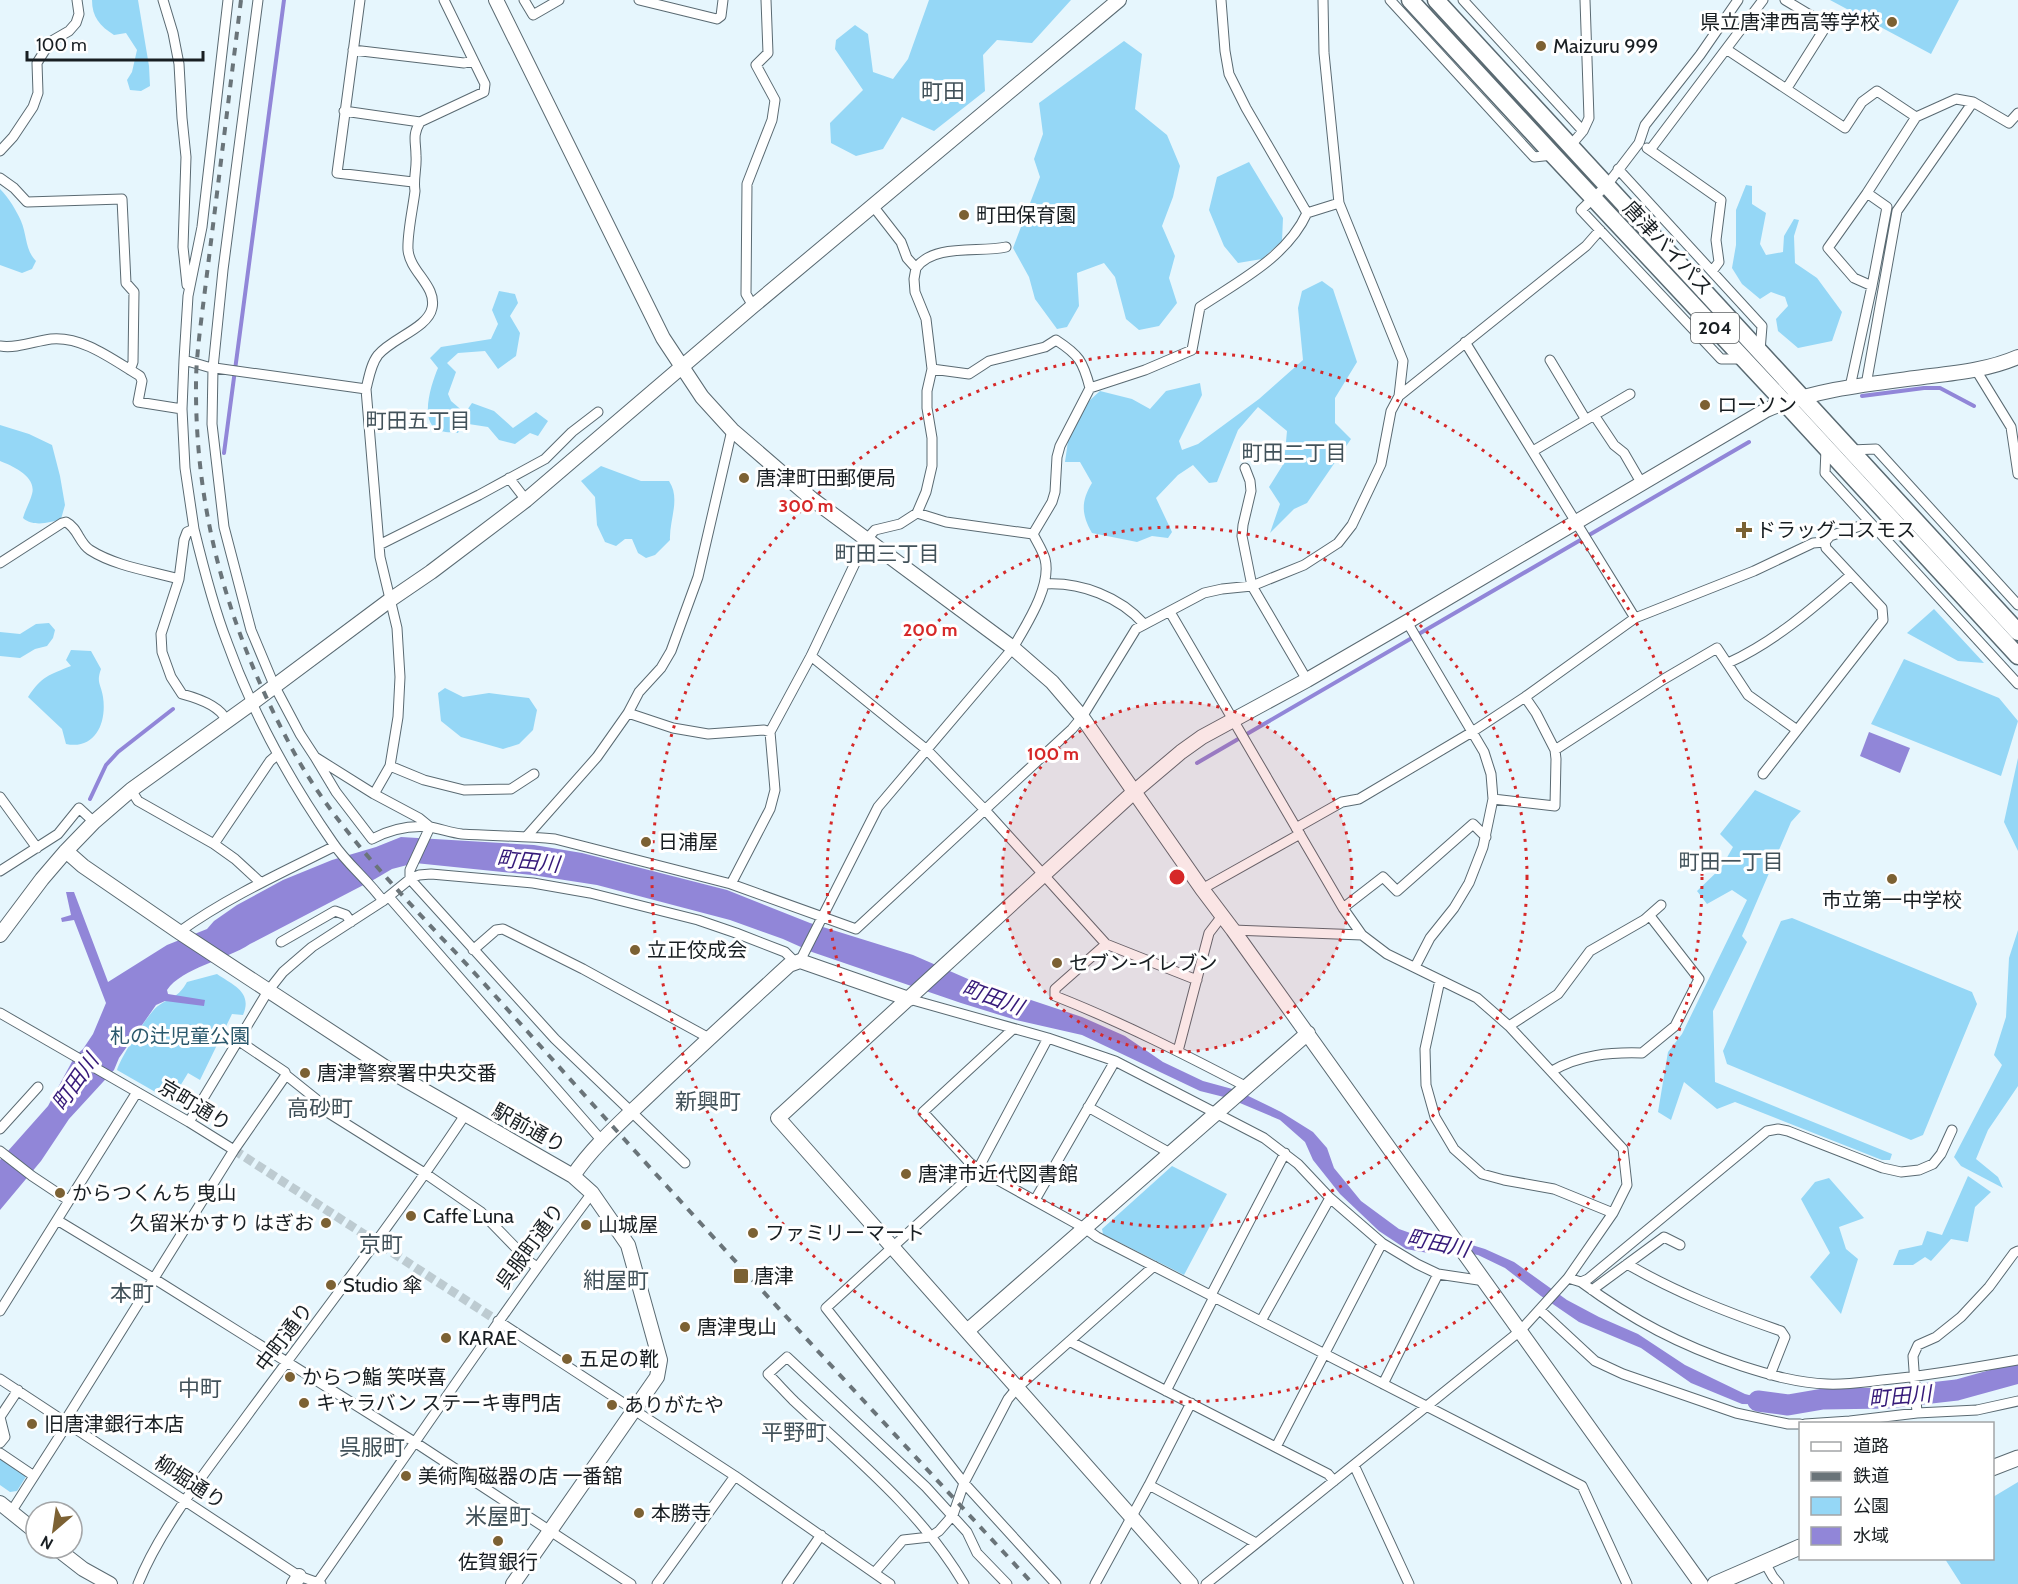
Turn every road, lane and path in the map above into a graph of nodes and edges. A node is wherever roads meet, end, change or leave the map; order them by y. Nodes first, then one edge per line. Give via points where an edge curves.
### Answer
1 (77, 0) edge
2 (163, 0) edge
3 (228, 0) edge
4 (258, 0) edge
5 (360, 0) edge
6 (444, 0) edge
7 (496, 0) edge
8 (524, 0) edge
9 (559, 0) edge
10 (639, 0) edge
11 (723, 0) edge
12 (766, 0) edge
13 (1119, 0) edge
14 (1221, 0) edge
15 (1323, 0) edge
16 (1390, 0) edge
17 (1410, 0) edge
18 (1436, 0) edge
19 (1463, 0) edge
20 (1585, 0) edge
21 (1738, 0) edge
22 (1763, 0) edge
23 (1785, 0) edge
24 (1726, 49) junction
25 (353, 50) junction
26 (473, 61) junction
27 (1787, 88) junction
28 (1973, 102) junction
29 (344, 111) junction
30 (2018, 112) edge
31 (1916, 117) junction
32 (420, 122) junction
33 (1582, 131) junction
34 (1639, 143) junction
35 (1570, 145) junction
36 (1650, 150) junction
37 (0, 151) edge
38 (1552, 155) junction
39 (1618, 169) junction
40 (0, 178) edge
41 (414, 182) junction
42 (1607, 185) junction
43 (1866, 193) junction
44 (1594, 199) junction
45 (1339, 202) junction
46 (873, 206) junction
47 (1307, 213) junction
48 (1600, 230) junction
49 (1005, 247) dead end
50 (916, 268) junction
51 (1713, 270) junction
52 (1872, 286) junction
53 (188, 296) junction
54 (753, 306) junction
55 (1465, 342) junction
56 (0, 346) edge
57 (1760, 351) junction
58 (2018, 357) edge
59 (1744, 359) junction
60 (184, 360) junction
61 (1551, 360) dead end
62 (213, 368) junction
63 (682, 369) junction
64 (932, 369) junction
65 (130, 370) junction
66 (1976, 370) junction
67 (1866, 385) junction
68 (1850, 387) junction
69 (1090, 388) junction
70 (366, 389) junction
71 (1630, 394) dead end
72 (1399, 396) junction
73 (1803, 397) junction
74 (1785, 402) junction
75 (182, 409) junction
76 (598, 412) dead end
77 (1590, 418) junction
78 (2014, 426) edge
79 (732, 430) junction
80 (1826, 448) junction
81 (1851, 450) junction
82 (1533, 452) junction
83 (1245, 468) dead end
84 (2018, 474) edge
85 (508, 478) junction
86 (1642, 484) junction
87 (526, 501) junction
88 (917, 513) junction
89 (1577, 522) junction
90 (1869, 523) junction
91 (1897, 525) junction
92 (194, 528) junction
93 (1033, 534) junction
94 (1882, 537) junction
95 (866, 540) junction
96 (1825, 542) junction
97 (379, 545) junction
98 (0, 563) edge
99 (1851, 575) junction
100 (179, 579) junction
101 (1045, 584) junction
102 (1252, 586) junction
103 (390, 600) junction
104 (2018, 605) edge
105 (1170, 612) junction
106 (1635, 618) junction
107 (1144, 624) junction
108 (1413, 632) junction
109 (2018, 632) edge
110 (1013, 648) junction
111 (811, 656) junction
112 (2018, 656) edge
113 (1728, 663) junction
114 (1307, 680) junction
115 (2018, 684) edge
116 (274, 686) junction
117 (1525, 697) junction
118 (252, 703) junction
119 (628, 713) junction
120 (1082, 717) junction
121 (226, 720) junction
122 (1797, 729) junction
123 (1240, 731) junction
124 (770, 732) junction
125 (1472, 732) junction
126 (927, 750) junction
127 (1555, 750) junction
128 (277, 755) junction
129 (315, 757) junction
130 (390, 766) junction
131 (534, 774) dead end
132 (1762, 774) dead end
133 (131, 790) junction
134 (1135, 791) junction
135 (374, 794) junction
136 (0, 797) edge
137 (1493, 799) junction
138 (985, 810) junction
139 (94, 822) junction
140 (430, 827) junction
141 (1298, 831) junction
142 (527, 836) junction
143 (1486, 837) junction
144 (214, 844) junction
145 (336, 847) junction
146 (37, 848) junction
147 (66, 851) junction
148 (0, 871) edge
149 (410, 874) junction
150 (1044, 874) junction
151 (260, 882) junction
152 (731, 884) junction
153 (1202, 889) junction
154 (386, 899) junction
155 (1661, 905) dead end
156 (1343, 908) junction
157 (1222, 916) junction
158 (1650, 916) junction
159 (821, 917) junction
160 (351, 922) junction
161 (1233, 930) junction
162 (182, 934) junction
163 (0, 935) edge
164 (1362, 935) junction
165 (280, 942) dead end
166 (1106, 944) junction
167 (473, 950) junction
168 (799, 960) junction
169 (1415, 967) junction
170 (1197, 980) junction
171 (1440, 980) junction
172 (268, 991) junction
173 (912, 996) junction
174 (0, 1013) edge
175 (1509, 1026) junction
176 (1013, 1029) junction
177 (1308, 1033) junction
178 (709, 1038) junction
179 (1048, 1038) junction
180 (238, 1041) junction
181 (1178, 1052) junction
182 (1115, 1061) junction
183 (1552, 1071) junction
184 (286, 1075) junction
185 (38, 1086) dead end
186 (1248, 1087) junction
187 (137, 1092) junction
188 (1088, 1107) junction
189 (631, 1113) junction
190 (1216, 1114) junction
191 (465, 1115) junction
192 (189, 1122) junction
193 (0, 1129) edge
194 (1952, 1130) dead end
195 (603, 1142) junction
196 (234, 1150) junction
197 (0, 1151) edge
198 (1170, 1153) junction
199 (1285, 1153) junction
200 (685, 1163) dead end
201 (978, 1169) junction
202 (426, 1174) junction
203 (573, 1176) junction
204 (592, 1193) junction
205 (1329, 1198) junction
206 (68, 1200) junction
207 (1035, 1200) junction
208 (1613, 1213) junction
209 (57, 1220) junction
210 (1086, 1229) junction
211 (1382, 1243) junction
212 (1680, 1245) dead end
213 (892, 1247) junction
214 (2018, 1251) edge
215 (1627, 1264) junction
216 (1154, 1266) junction
217 (537, 1267) junction
218 (1438, 1274) junction
219 (153, 1278) junction
220 (1483, 1278) junction
221 (1568, 1278) junction
222 (1581, 1282) junction
223 (1592, 1290) junction
224 (1212, 1296) junction
225 (1540, 1310) junction
226 (0, 1311) edge
227 (498, 1321) junction
228 (1261, 1321) junction
229 (967, 1331) junction
230 (1520, 1331) junction
231 (1071, 1342) junction
232 (1323, 1353) junction
233 (2018, 1360) edge
234 (287, 1362) junction
235 (1770, 1375) junction
236 (1914, 1377) junction
237 (0, 1378) edge
238 (1383, 1384) junction
239 (1017, 1388) junction
240 (18, 1390) junction
241 (1166, 1390) junction
242 (2018, 1401) edge
243 (1191, 1403) junction
244 (1427, 1407) junction
245 (635, 1411) junction
246 (1917, 1413) junction
247 (66, 1422) junction
248 (1851, 1422) edge
249 (1799, 1424) edge
250 (0, 1443) edge
251 (416, 1443) junction
252 (1275, 1447) junction
253 (0, 1453) edge
254 (2018, 1458) edge
255 (1354, 1465) junction
256 (1994, 1467) edge
257 (34, 1476) junction
258 (735, 1476) junction
259 (1334, 1481) junction
260 (964, 1483) junction
261 (1149, 1485) junction
262 (186, 1501) junction
263 (5, 1508) edge
264 (952, 1515) junction
265 (1131, 1516) junction
266 (24, 1523) edge
267 (550, 1533) junction
268 (821, 1535) junction
269 (930, 1537) junction
270 (1257, 1543) junction
271 (1799, 1547) edge
272 (71, 1560) edge
273 (1765, 1563) junction
274 (874, 1572) junction
275 (296, 1580) edge
276 (320, 1583) edge
277 (110, 1584) edge
278 (138, 1584) edge
279 (513, 1584) edge
280 (631, 1584) edge
281 (657, 1584) edge
282 (787, 1584) edge
283 (890, 1584) edge
284 (964, 1584) edge
285 (1007, 1584) edge
286 (1056, 1584) edge
287 (1095, 1584) edge
288 (1191, 1584) edge
289 (1206, 1584) edge
290 (1409, 1584) edge
291 (1627, 1584) edge
292 (1701, 1584) edge
293 (1715, 1584) edge
294 (1779, 1584) edge

1 - 37 street via 76,23 50,42 37,63 38,93 33,107
2 - 53 street via 179,64 186,157 183,246
3 - 53 street via 202,227
4 - 62 street
5 - 25 street
6 - 26 street
7 - 63 street via 663,338
8 - 9 street via 532,15
10 - 11 street via 717,19
12 - 54 street via 768,53 756,65 775,100 772,120 747,184 746,294
13 - 46 street
14 - 47 street via 1229,74
15 - 45 street via 1324,53
16 - 38 street via 1534,157
17 - 38 highway, 唐津バイパス / 204
18 - 35 highway, 唐津バイパス / 204
19 - 33 street
20 - 33 street via 1589,118
21 - 34 street via 1701,55 1645,125
22 - 24 street
23 - 27 street via 1815,18 1823,31
24 - 27 street
24 - 36 street
25 - 26 street
25 - 29 street
26 - 32 street via 485,84 484,92
27 - 31 street via 1845,128 1862,102 1877,91
28 - 30 street via 2009,123
28 - 31 street via 1956,99
28 - 67 street via 1897,212
29 - 32 street
29 - 41 street via 337,173
31 - 43 street
32 - 41 street via 414,143
33 - 35 street
34 - 36 street
34 - 39 street
35 - 42 highway, 唐津バイパス / 204
36 - 51 street via 1721,200 1716,240 1719,262
38 - 44 highway, 唐津バイパス / 204
39 - 42 street
39 - 51 street
40 - 65 street via 27,202 122,199 126,283 134,292
41 - 70 street via 408,251 433,295 432,309 427,320 379,354
42 - 44 street
42 - 57 highway, 唐津バイパス / 204
43 - 52 street via 1887,207
43 - 52 street via 1828,248 1854,278
44 - 48 street via 1581,210
44 - 59 highway, 唐津バイパス / 204
45 - 47 street
45 - 72 street via 1403,360
46 - 50 street
46 - 54 street
47 - 69 street via 1302,225 1274,256 1200,307 1192,350
48 - 55 street via 1586,246
48 - 59 street via 1721,359
49 - 50 street via 931,256
50 - 64 street via 915,292 926,319
51 - 57 street via 1762,326
52 - 68 street
53 - 60 street
54 - 63 street
55 - 72 street
55 - 82 street
56 - 65 street via 75,340
57 - 73 highway, 唐津バイパス / 204
58 - 66 street
59 - 74 highway, 唐津バイパス / 204
60 - 62 street
60 - 75 street
61 - 77 street
62 - 70 street
62 - 116 street via 212,424 224,527 251,630
63 - 79 street
63 - 87 street
64 - 69 street via 969,374 989,361 1045,347 1056,340 1084,365
64 - 88 street via 927,391 932,466
65 - 75 street via 142,381 138,402
66 - 67 street
66 - 78 street
67 - 68 street
68 - 73 street
69 - 93 street via 1060,446 1052,502
70 - 97 street
71 - 77 street
72 - 102 street via 1391,411 1381,464 1352,525 1338,543 1304,565
73 - 74 street
73 - 81 highway, 唐津バイパス / 204
74 - 80 highway, 唐津バイパス / 204
74 - 86 street
75 - 92 street
76 - 85 street via 545,459
77 - 82 street
77 - 86 street via 1624,453
78 - 84 street
79 - 95 street
79 - 119 street via 699,577 671,651
80 - 90 street via 1826,473
80 - 91 highway, 唐津バイパス / 204
81 - 104 street via 1876,449
81 - 109 highway, 唐津バイパス / 204
82 - 89 street
83 - 102 street via 1251,491 1242,536
85 - 87 street
85 - 97 street
86 - 89 street
87 - 103 street
88 - 93 street via 946,522
88 - 95 street via 900,524 875,530
89 - 106 street
89 - 108 street
90 - 94 street
90 - 96 street via 1830,536
91 - 94 street
91 - 112 highway, 唐津バイパス / 204
92 - 100 street via 184,540
92 - 118 street via 226,641
93 - 101 street via 1045,558
94 - 115 street
95 - 110 street
95 - 111 street
96 - 99 street
96 - 106 street via 1813,543
97 - 103 street
98 - 100 street via 66,522 87,548 104,558
99 - 113 street via 1773,638
99 - 122 street via 1882,608 1883,620
100 - 121 street via 161,634 162,652 182,694 223,712
101 - 107 street via 1076,585 1108,597
101 - 110 street
102 - 105 street via 1204,593
102 - 114 street
103 - 116 street
103 - 130 street via 397,628 400,677
105 - 107 street
105 - 123 street
106 - 117 street
107 - 120 street via 1136,629
108 - 114 street
108 - 125 street
110 - 120 street via 1052,682
110 - 126 street
111 - 124 street
111 - 126 street
113 - 122 street via 1748,695
113 - 127 street via 1717,648
114 - 123 street
116 - 118 street
116 - 129 street
117 - 125 street
117 - 127 street
118 - 121 street
118 - 128 street
119 - 124 street via 673,728 708,734
119 - 142 street via 597,757
120 - 134 street
120 - 138 street
121 - 133 street
122 - 132 street
123 - 134 street via 1202,736
123 - 141 street
124 - 152 street via 776,790
125 - 137 street via 1491,774
125 - 141 street via 1359,799 1342,802
126 - 138 street
126 - 159 street via 878,807
127 - 137 street via 1555,806
128 - 144 street
128 - 145 street
129 - 135 street
129 - 140 street via 372,839 390,830
130 - 131 street via 464,790 511,789
130 - 135 street
133 - 139 street
133 - 144 street via 138,801
134 - 150 street
134 - 153 street
135 - 140 street
136 - 146 street
137 - 143 street
138 - 150 street
138 - 159 street via 856,928
139 - 146 street via 79,808 58,834
139 - 147 street
140 - 142 street via 460,834
140 - 149 street
141 - 153 street
141 - 156 street
142 - 152 street via 555,839
143 - 156 street via 1473,824 1397,891 1383,877
143 - 169 street via 1469,883 1430,938
144 - 151 street
145 - 151 street
145 - 154 street
146 - 148 street
147 - 162 street, 駅前通り
147 - 163 street
149 - 154 street
149 - 167 street
149 - 168 street via 468,876 590,893 698,920
150 - 166 street
150 - 173 street
151 - 162 street via 206,912
152 - 159 street
153 - 157 street
154 - 160 street
154 - 195 street
155 - 158 street
156 - 164 street
157 - 161 street
157 - 170 street via 1209,933
158 - 175 street via 1590,951 1558,994
158 - 183 street via 1699,979 1675,1026 1642,1053 1617,1052 1584,1058 1566,1062
159 - 168 street
160 - 165 street via 335,911
160 - 172 street via 295,960
161 - 164 street
161 - 177 street
162 - 172 street, 駅前通り
164 - 169 street via 1387,954
166 - 170 street
166 - 181 street via 1056,990 1055,996
167 - 178 street via 502,929
167 - 189 street via 555,1039
168 - 173 street
168 - 178 street
169 - 171 street
170 - 181 street
171 - 175 street via 1477,998
171 - 208 street via 1425,1049 1426,1085 1435,1117 1454,1149 1482,1174 1554,1189
172 - 180 street
172 - 191 street, 駅前通り
173 - 176 street
173 - 213 street via 778,1118
174 - 187 street, 京町通り
175 - 183 street
176 - 179 street
176 - 201 street via 923,1112
177 - 186 street
177 - 220 street
178 - 189 street
179 - 182 street
179 - 201 street
180 - 184 street
180 - 192 street
181 - 186 street
182 - 188 street
182 - 190 street
183 - 208 street via 1623,1149 1627,1185
184 - 196 street
184 - 202 street via 316,1099 316,1105
185 - 193 street
186 - 190 street
187 - 192 street, 京町通り
187 - 206 street
188 - 198 street
188 - 207 street
189 - 195 street
189 - 200 street
190 - 198 street
190 - 199 street
191 - 202 street, 中町通り
191 - 203 street, 駅前通り
192 - 196 street, 京町通り
194 - 222 street via 1933,1164 1901,1172 1788,1131 1767,1131
195 - 203 street
196 - 219 street
197 - 206 street
198 - 210 street
199 - 205 street
199 - 224 street
201 - 207 street
201 - 213 street
202 - 217 street via 481,1212 521,1256
202 - 234 street, 中町通り
203 - 204 street, 駅前通り
204 - 217 street, 呉服町通り
204 - 245 street, 駅前通り via 628,1245 660,1360 657,1377
205 - 211 street
205 - 228 street
206 - 209 street
207 - 210 street
208 - 221 street
209 - 219 street
209 - 226 street
210 - 216 street
210 - 229 street
211 - 218 street
211 - 232 street
212 - 215 street via 1664,1237
213 - 229 street
213 - 260 street via 826,1308
214 - 236 street via 1961,1317 1936,1337 1918,1345 1913,1356
215 - 223 street
215 - 235 street via 1663,1285 1725,1312 1781,1331 1785,1337
216 - 224 street
216 - 231 street
217 - 227 street, 呉服町通り
218 - 220 street
218 - 238 street
219 - 234 street
219 - 247 street
220 - 230 street
221 - 222 street
221 - 225 street
222 - 223 street
223 - 235 street via 1660,1334
224 - 228 street
224 - 241 street
225 - 230 street
225 - 249 street via 1595,1361 1623,1374 1736,1413
227 - 245 street
227 - 251 street, 呉服町通り
228 - 232 street
229 - 239 street
230 - 244 street
230 - 292 street
231 - 239 street
231 - 241 street
232 - 238 street
232 - 252 street
233 - 236 street
234 - 251 street
234 - 262 street, 中町通り
235 - 236 street via 1829,1384
236 - 246 street
237 - 240 street, 柳堀通り
238 - 244 street
239 - 260 street
239 - 265 street
240 - 247 street, 柳堀通り
240 - 250 street via 0,1417 5,1437
241 - 243 street
242 - 246 street via 1977,1410
243 - 252 street
243 - 261 street
244 - 255 street
244 - 291 street via 1581,1486
245 - 258 street
245 - 267 street, 駅前通り
246 - 248 street
247 - 257 street
247 - 262 street, 柳堀通り
251 - 267 street
251 - 276 street, 呉服町通り
252 - 259 street via 1328,1474
253 - 257 street
254 - 256 main road
255 - 259 street
255 - 290 street
257 - 263 street
258 - 268 street
258 - 281 street
259 - 270 street
260 - 264 street
260 - 286 street
261 - 265 street
261 - 270 street
262 - 275 street, 柳堀通り
262 - 278 street, 中町通り via 147,1560
263 - 266 street
264 - 269 street
264 - 269 street via 787,1357 768,1374 878,1478
264 - 285 street via 967,1532 977,1553
265 - 287 street
265 - 288 street
267 - 279 street, 駅前通り
267 - 280 street
268 - 274 street
268 - 282 street
269 - 274 street via 903,1540
269 - 284 street
270 - 289 street
271 - 273 main road
272 - 277 street
273 - 293 main road
273 - 294 street
274 - 283 street
275 - 276 street, 柳堀通り

